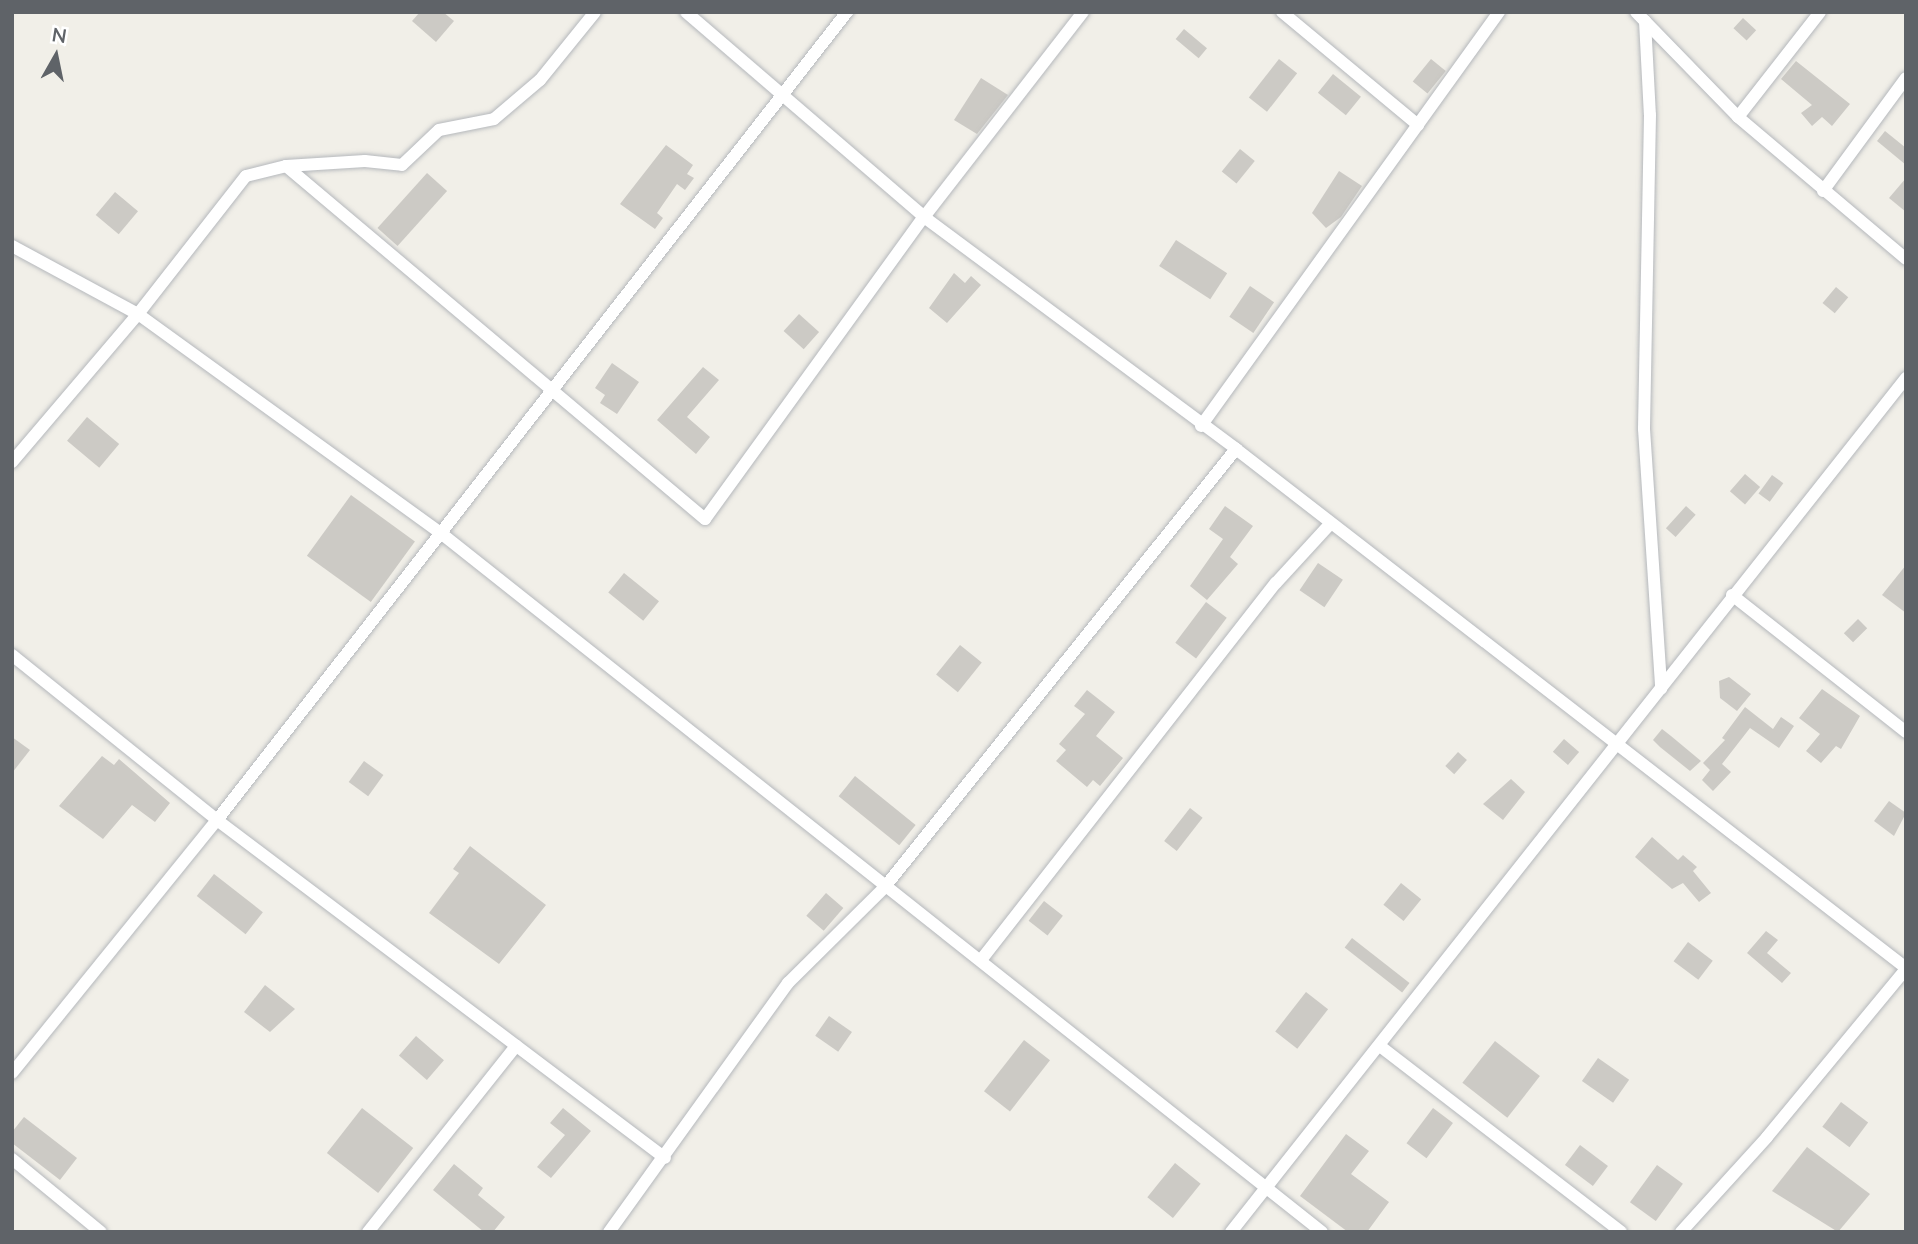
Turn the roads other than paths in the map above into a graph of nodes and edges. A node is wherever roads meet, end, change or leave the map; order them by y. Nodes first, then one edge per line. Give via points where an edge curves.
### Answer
1 (595, 12) edge
2 (685, 12) edge
3 (846, 12) edge
4 (1083, 12) edge
5 (1282, 12) edge
6 (1499, 12) edge
7 (1820, 12) edge
8 (1640, 17) edge
9 (1906, 78) edge
10 (782, 93) junction
11 (1738, 117) junction
12 (1418, 125) junction
13 (286, 166) junction
14 (1823, 191) junction
15 (924, 217) junction
16 (12, 246) edge
17 (1906, 259) edge
18 (138, 314) junction
19 (1906, 377) edge
20 (550, 390) junction
21 (1201, 426) junction
22 (1236, 449) junction
23 (12, 462) edge
24 (1331, 523) junction
25 (442, 534) junction
26 (1732, 595) junction
27 (12, 655) edge
28 (1661, 688) junction
29 (1906, 732) edge
30 (1617, 744) junction
31 (217, 820) junction
32 (884, 888) junction
33 (981, 960) junction
34 (1906, 969) edge
35 (516, 1046) junction
36 (1381, 1047) junction
37 (12, 1073) edge
38 (12, 1158) edge
39 (665, 1158) junction
40 (1265, 1187) junction
41 (102, 1232) edge
42 (368, 1232) edge
43 (609, 1232) edge
44 (1231, 1232) edge
45 (1322, 1232) edge
46 (1621, 1232) edge
47 (1681, 1232) edge

1 - 13 street via 540,80 494,119 439,130 402,165 365,161
2 - 10 street
3 - 10 street
4 - 15 street
5 - 12 street
6 - 12 street
7 - 11 street
8 - 11 street
8 - 28 street via 1650,115 1644,429
9 - 14 street
10 - 15 street
10 - 20 street
11 - 14 street
12 - 21 street
13 - 18 street via 246,176
13 - 20 street
14 - 17 street
15 - 20 street via 705,519
15 - 21 street
16 - 18 street
18 - 23 street
18 - 25 street
19 - 26 street
20 - 25 street
21 - 22 street
22 - 24 street
22 - 32 street
24 - 30 street
24 - 33 street via 1276,583
25 - 31 street
25 - 32 street
26 - 28 street
26 - 29 street
27 - 31 street
28 - 30 street
30 - 34 street
30 - 36 street
31 - 35 street
31 - 37 street
32 - 33 street
32 - 39 street via 788,983
33 - 40 street
34 - 47 street
35 - 39 street
35 - 42 street
36 - 40 street
36 - 46 street
38 - 41 street
39 - 43 street
40 - 44 street
40 - 45 street

